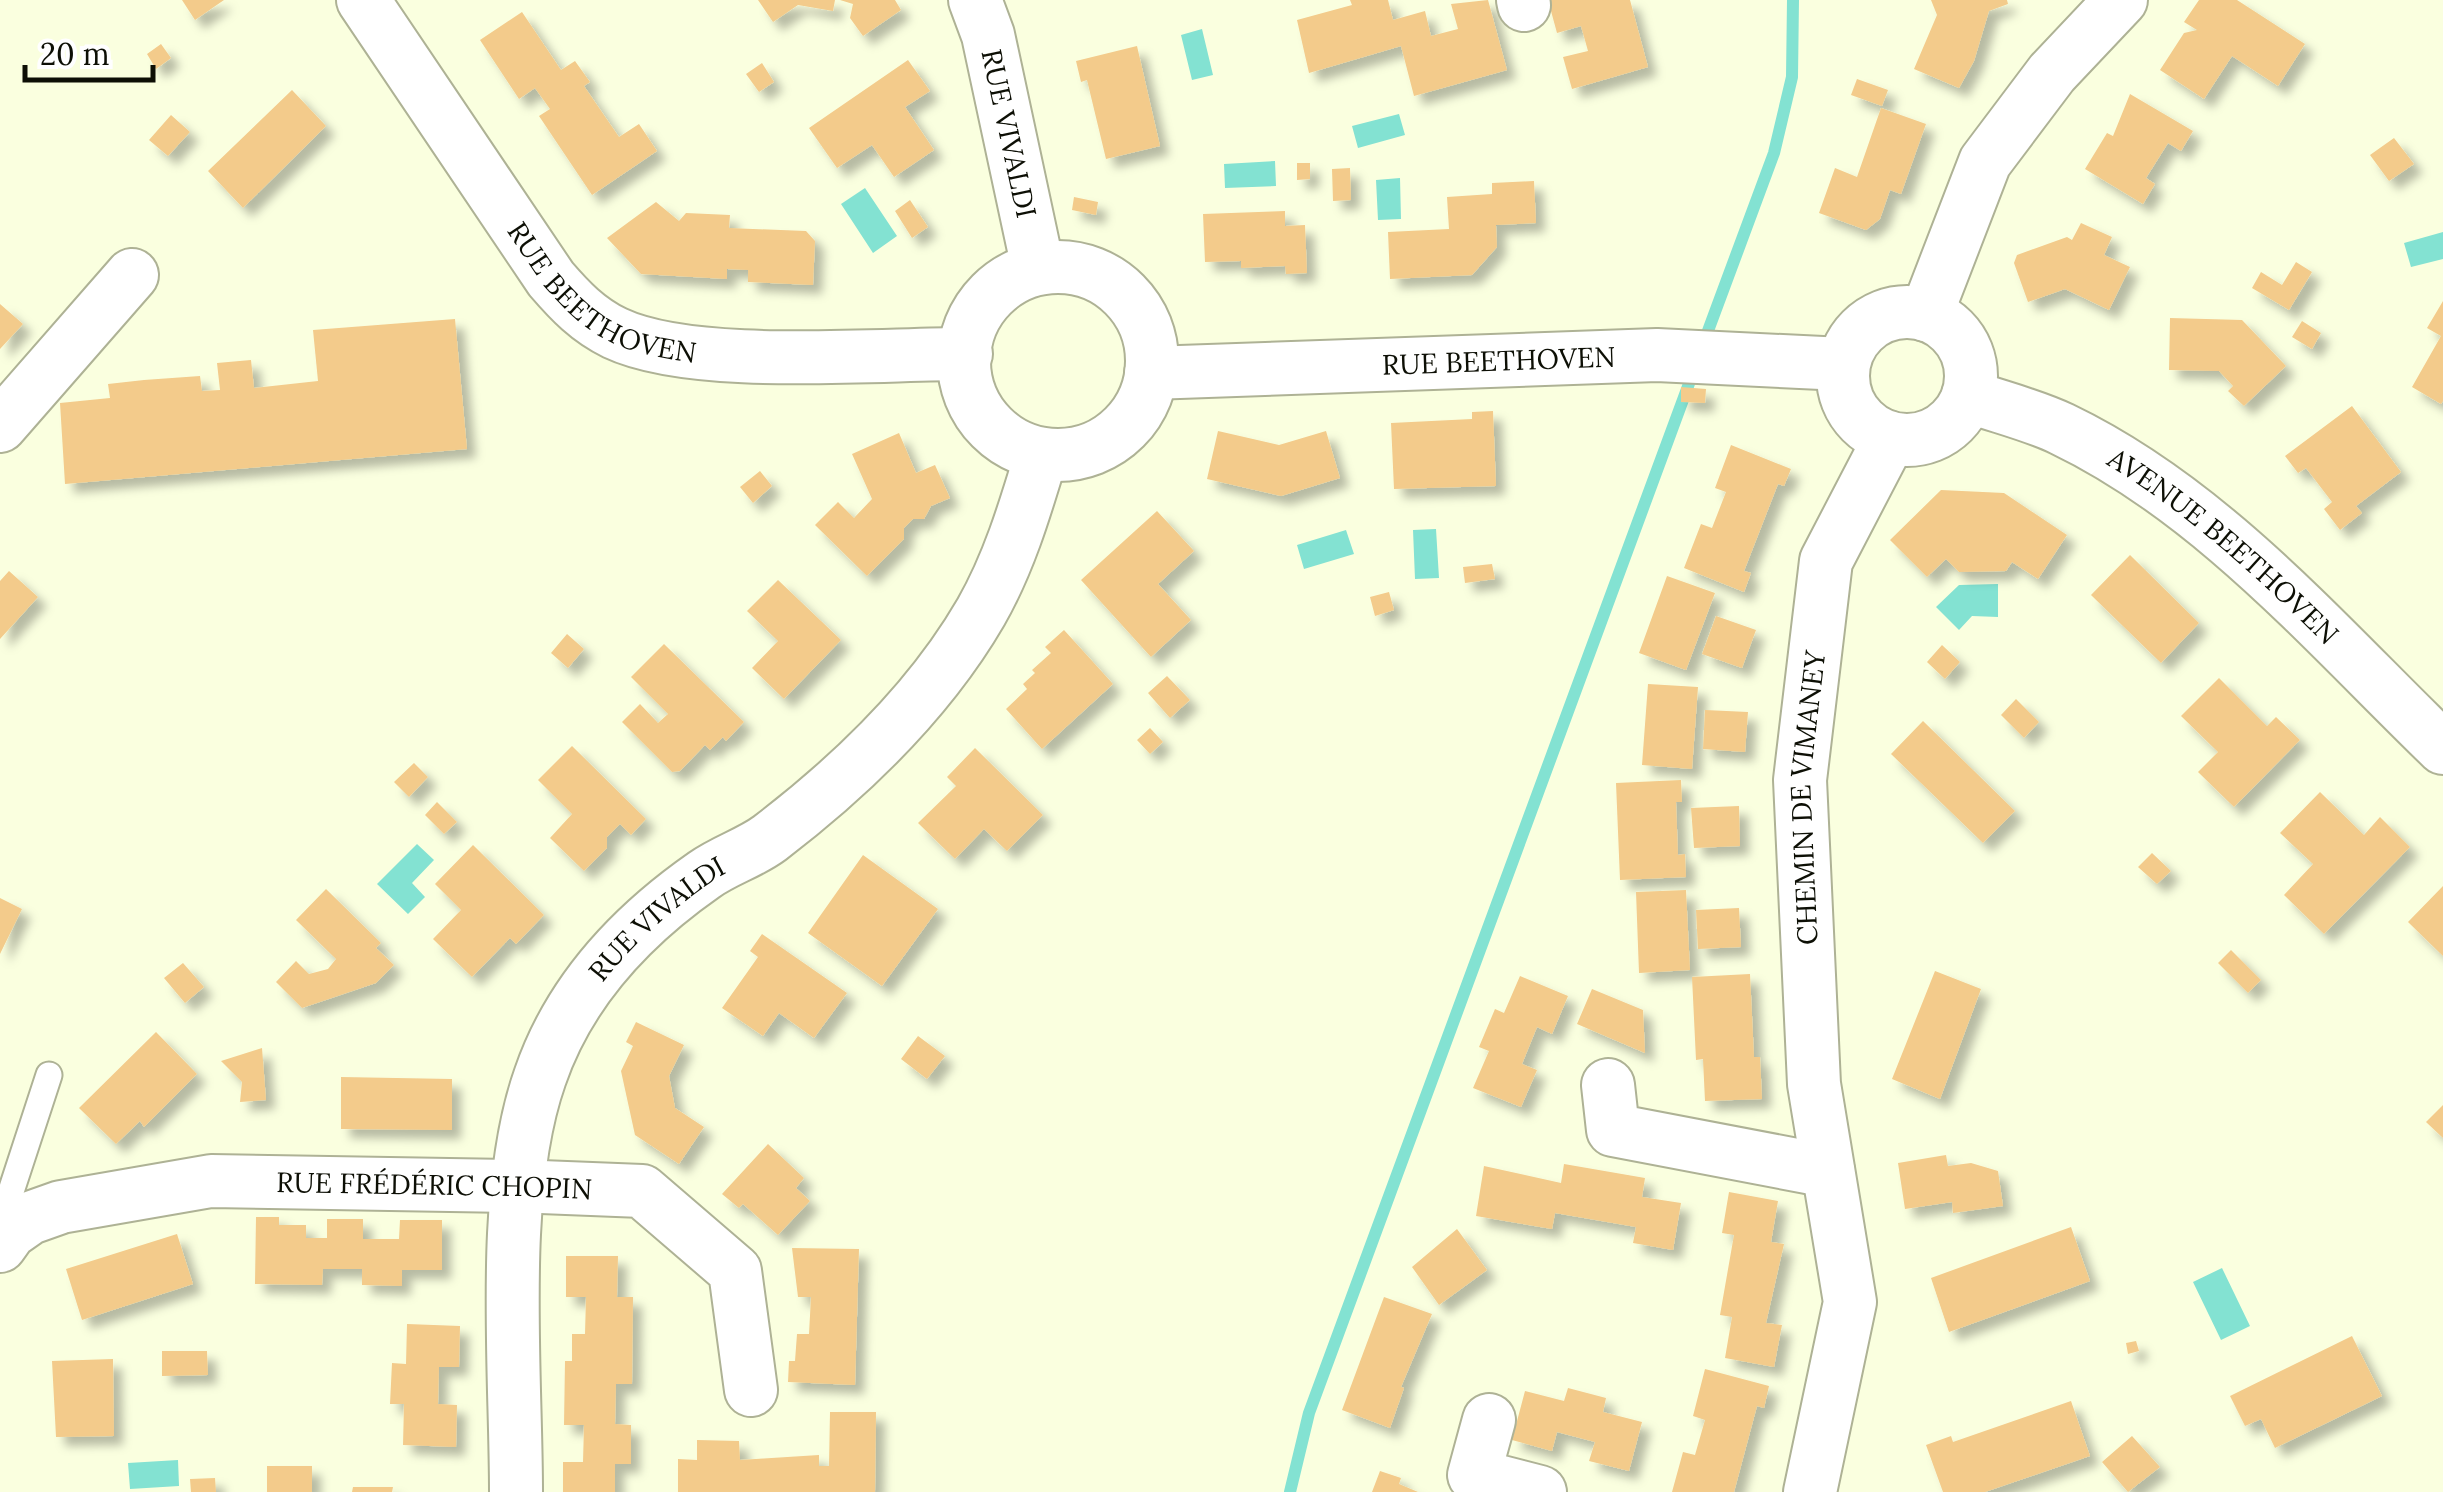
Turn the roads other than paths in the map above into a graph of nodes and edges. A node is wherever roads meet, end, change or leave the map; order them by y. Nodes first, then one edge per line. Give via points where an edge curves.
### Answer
1 (363, 0) edge
2 (975, 0) edge
3 (2120, 0) edge
4 (1038, 268) junction
5 (132, 275) dead end
6 (1926, 315) junction
7 (966, 354) junction
8 (1844, 364) junction
9 (1152, 372) junction
10 (1968, 396) junction
11 (0, 426) edge
12 (1890, 438) junction
13 (1041, 456) junction
14 (2443, 748) edge
15 (49, 1075) dead end
16 (1608, 1085) dead end
17 (1828, 1170) junction
18 (516, 1186) junction
19 (0, 1226) edge
20 (0, 1246) edge
21 (751, 1390) dead end
22 (1489, 1420) dead end
23 (516, 1492) edge
24 (1540, 1492) edge
25 (1810, 1492) edge

1 - 7 street, RUE BEETHOVEN via 551,279 578,310 615,334 666,349 732,355
2 - 4 street, RUE VIVALDI
3 - 6 street via 2052,74 1986,162
4 - 7 street via 984,301
4 - 9 street via 1090,272 1117,288 1138,312 1150,341
5 - 11 street
6 - 8 street via 1883,316 1864,327
6 - 10 street via 1959,338 1971,377
7 - 13 street via 964,377 973,404 1012,444
8 - 9 street, RUE BEETHOVEN via 1657,355
8 - 12 street via 1848,401 1858,417
9 - 13 street via 1124,428 1100,445
10 - 12 street via 1945,427 1909,440
10 - 14 street, AVENUE BEETHOVEN via 2060,428 2200,514
12 - 17 street, CHEMIN DE VIMANEY via 1826,561 1800,780 1814,1084
13 - 18 street, RUE VIVALDI via 1018,531 981,612 905,718 768,840 706,873 641,925 591,979 539,1080
15 - 19 lane
16 - 17 street via 1613,1130
17 - 25 street, CHEMIN DE VIMANEY via 1850,1302
18 - 20 street, RUE FRÉDÉRIC CHOPIN via 211,1181 61,1207 30,1218
18 - 21 street, RUE FRÉDÉRIC CHOPIN via 642,1191 735,1271
18 - 23 street, RUE VIVALDI
22 - 24 street via 1474,1474

